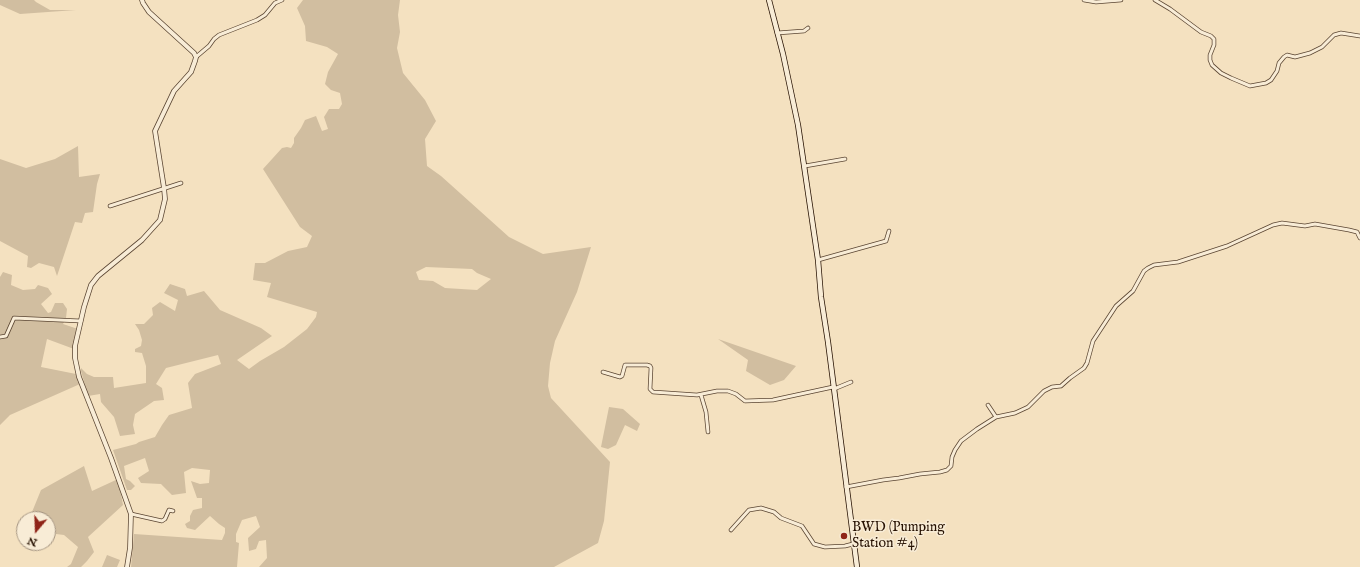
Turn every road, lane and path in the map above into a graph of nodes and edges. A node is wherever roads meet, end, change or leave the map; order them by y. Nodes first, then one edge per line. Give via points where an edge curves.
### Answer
1 (142, 0) edge
2 (282, 0) edge
3 (769, 0) edge
4 (1084, 0) edge
5 (1121, 0) edge
6 (1155, 0) edge
7 (808, 28) dead end
8 (777, 33) junction
9 (1360, 36) edge
10 (196, 57) junction
11 (845, 159) dead end
12 (804, 166) junction
13 (181, 183) dead end
14 (164, 188) junction
15 (110, 206) dead end
16 (889, 231) dead end
17 (1360, 238) edge
18 (818, 260) junction
19 (81, 321) junction
20 (0, 337) edge
21 (604, 372) dead end
22 (851, 382) dead end
23 (834, 388) junction
24 (701, 394) junction
25 (988, 405) dead end
26 (996, 417) junction
27 (708, 432) dead end
28 (846, 487) junction
29 (173, 511) dead end
30 (131, 514) junction
31 (731, 530) dead end
32 (853, 544) junction
33 (127, 567) edge
34 (857, 567) edge

1 - 10 street via 149,12
2 - 10 street via 275,3 266,15 257,20 219,34
3 - 8 main road
4 - 5 street
6 - 9 street via 1201,32 1211,36 1214,39 1210,55 1212,65 1226,76 1250,86 1271,80 1279,63 1288,55 1295,57 1310,53 1322,47 1334,35 1341,33
7 - 8 street via 804,31
8 - 12 main road via 794,104
10 - 14 street via 195,65 174,91 155,131
11 - 12 street
12 - 18 main road
13 - 14 street
14 - 15 street
14 - 19 street via 165,199 160,220 142,240 95,281 88,292
16 - 18 street via 886,241
17 - 26 street via 1357,232 1349,230 1282,222 1227,246 1178,262 1154,265 1144,271 1132,291 1119,302 1093,341 1084,368 1061,386 1044,391 1028,406 1015,413
18 - 23 main road
19 - 20 street via 14,318 6,336
19 - 30 street via 75,346 76,368
21 - 24 street via 620,377 625,365 647,365 651,368 650,388 653,392
22 - 23 street
23 - 24 street via 773,400 746,400 728,391
23 - 28 main road
24 - 27 street
25 - 26 street
26 - 28 street via 961,441 947,470
28 - 32 main road
29 - 30 street via 169,510 162,521
30 - 33 street
31 - 32 street via 749,510 761,508 802,526 814,544 825,547
32 - 34 main road

